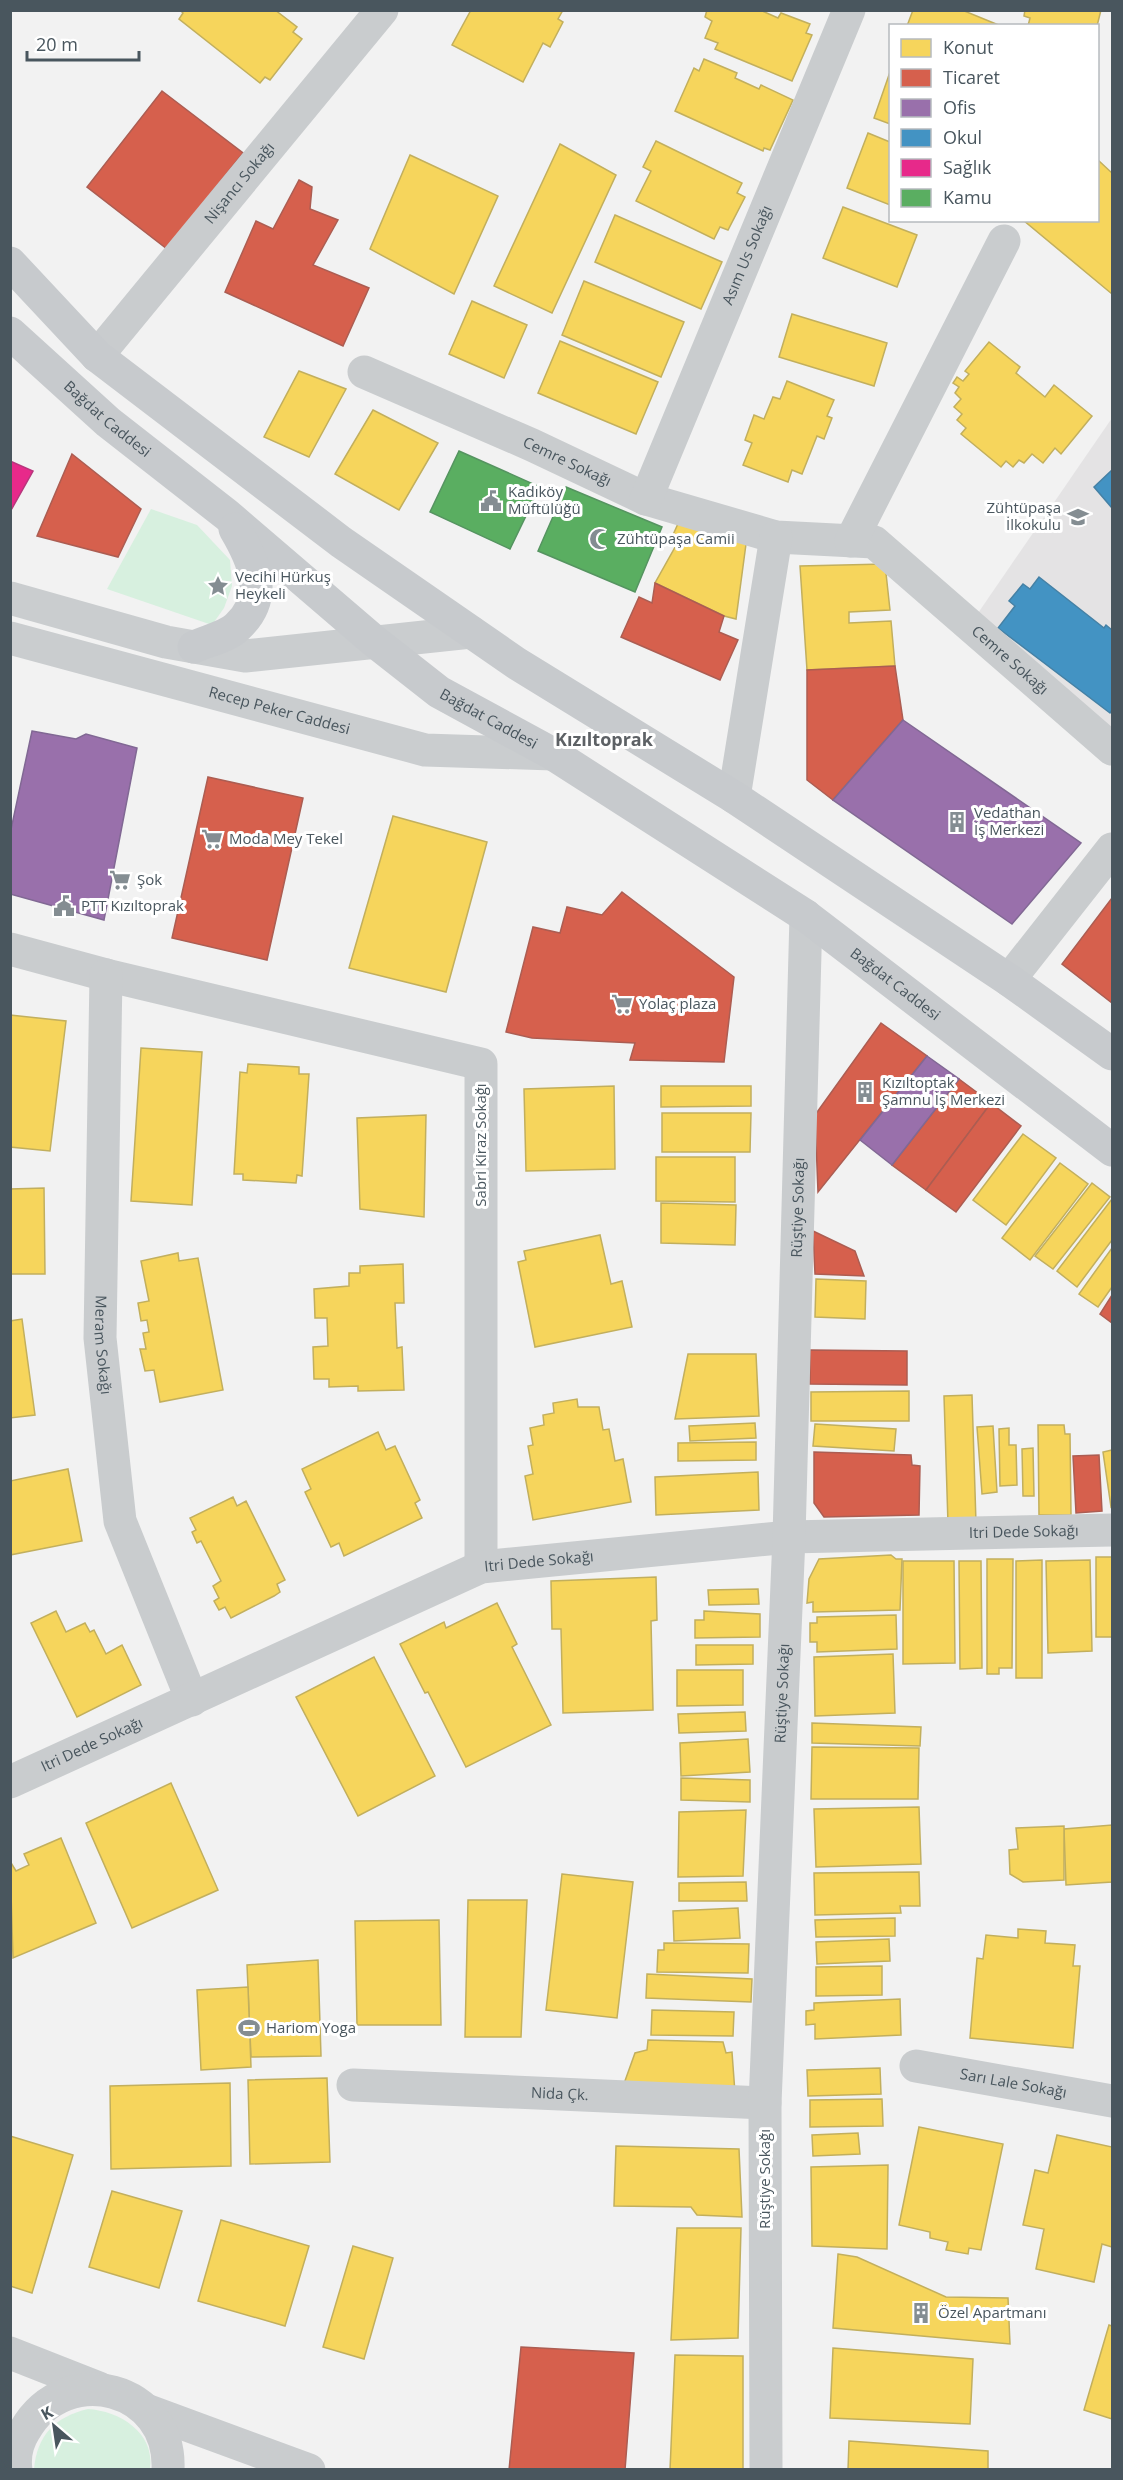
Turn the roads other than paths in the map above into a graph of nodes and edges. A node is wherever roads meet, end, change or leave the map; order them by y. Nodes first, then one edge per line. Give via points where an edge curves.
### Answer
1 (382, 10) edge
2 (849, 10) edge
3 (1004, 241) dead end
4 (10, 263) edge
5 (10, 333) edge
6 (97, 356) junction
7 (364, 372) dead end
8 (646, 499) junction
9 (227, 515) junction
10 (776, 537) junction
11 (851, 541) junction
12 (10, 598) edge
13 (471, 632) junction
14 (10, 638) edge
15 (374, 641) junction
16 (194, 647) junction
17 (1113, 749) edge
18 (553, 754) junction
19 (734, 797) junction
20 (1113, 849) edge
21 (806, 916) junction
22 (10, 949) edge
23 (106, 975) junction
24 (1009, 980) junction
25 (1113, 1054) edge
26 (1113, 1150) edge
27 (1113, 1530) edge
28 (789, 1536) junction
29 (481, 1567) junction
30 (192, 1700) junction
31 (10, 1782) edge
32 (916, 2066) dead end
33 (353, 2085) dead end
34 (1111, 2095) edge
35 (765, 2103) junction
36 (10, 2353) edge
37 (101, 2389) junction
38 (146, 2410) junction
39 (16, 2469) edge
40 (168, 2469) edge
41 (309, 2469) edge
42 (765, 2469) edge

1 - 6 street, Nişancı Sokağı
2 - 8 street, Asım Us Sokağı
3 - 11 street
4 - 6 main road
5 - 9 main road, Bağdat Caddesi via 108,422
6 - 13 main road via 341,542
7 - 8 street, Cemre Sokağı
8 - 10 street, Cemre Sokağı
9 - 15 main road, Bağdat Caddesi
9 - 16 main road via 253,561 257,590 236,628
10 - 11 street, Cemre Sokağı
10 - 19 street
11 - 17 street, Cemre Sokağı via 874,542
12 - 16 main road
13 - 15 main road
13 - 19 main road
14 - 18 main road, Recep Peker Caddesi via 425,750
15 - 16 main road via 245,656
15 - 18 main road, Bağdat Caddesi via 439,692
18 - 21 main road, Bağdat Caddesi
19 - 24 main road
20 - 24 street
21 - 26 main road, Bağdat Caddesi
21 - 28 street, Rüştiye Sokağı
22 - 23 street, Sabri Kiraz Sokağı
23 - 29 street, Sabri Kiraz Sokağı via 481,1064
23 - 30 street, Meram Sokağı via 100,1338 120,1521
24 - 25 main road
27 - 28 street, Itri Dede Sokağı
28 - 29 street, Itri Dede Sokağı
28 - 35 street, Rüştiye Sokağı
29 - 30 street, Itri Dede Sokağı
30 - 31 street, Itri Dede Sokağı
32 - 34 street, Sarı Lale Sokağı
33 - 35 street, Nida Çk.
35 - 42 street, Rüştiye Sokağı
36 - 37 street
37 - 38 street via 125,2396
37 - 39 street via 76,2390 52,2399 33,2416 21,2438
38 - 40 street via 161,2431
38 - 41 street

